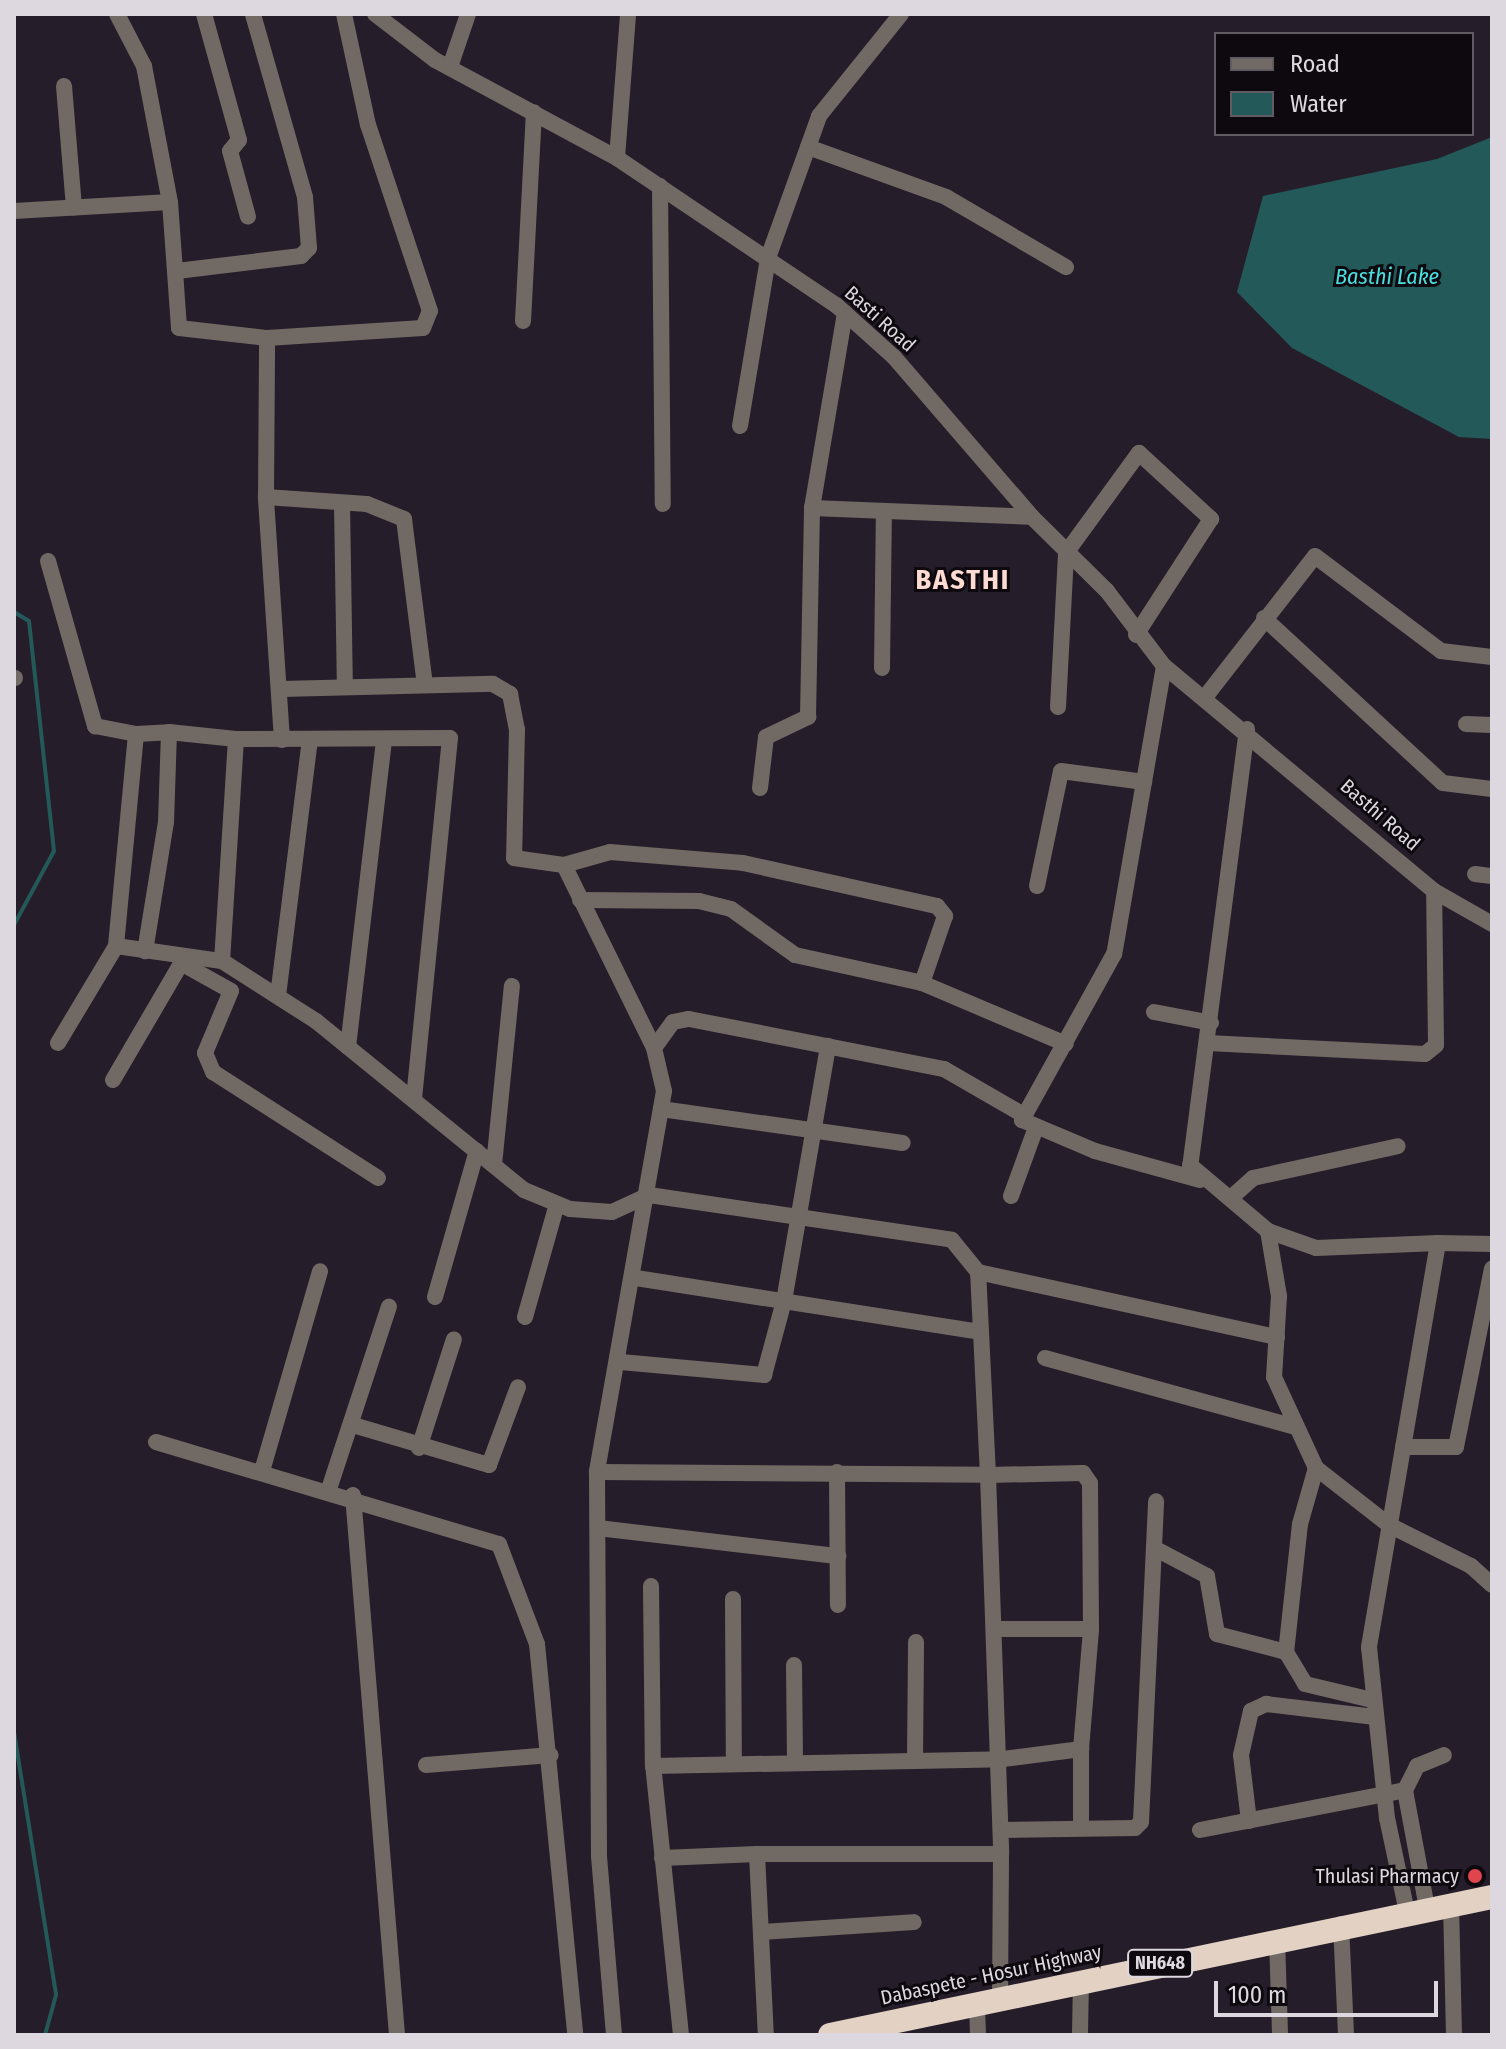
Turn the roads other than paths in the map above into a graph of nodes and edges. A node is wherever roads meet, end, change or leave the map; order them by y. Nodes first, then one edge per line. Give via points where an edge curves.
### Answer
1 (117, 14) edge
2 (204, 14) edge
3 (253, 14) edge
4 (344, 14) edge
5 (375, 14) edge
6 (468, 14) edge
7 (628, 14) edge
8 (901, 14) edge
9 (450, 67) junction
10 (64, 86) dead end
11 (534, 112) junction
12 (808, 147) junction
13 (617, 158) junction
14 (660, 186) junction
15 (170, 202) junction
16 (74, 208) junction
17 (14, 211) edge
18 (248, 217) dead end
19 (768, 258) junction
20 (1066, 267) dead end
21 (177, 271) junction
22 (845, 313) junction
23 (523, 321) dead end
24 (267, 338) junction
25 (740, 426) dead end
26 (266, 497) junction
27 (342, 503) junction
28 (663, 504) dead end
29 (812, 508) junction
30 (884, 513) junction
31 (1032, 517) junction
32 (1066, 553) junction
33 (48, 561) dead end
34 (1264, 618) junction
35 (1136, 635) junction
36 (1492, 657) edge
37 (1164, 666) junction
38 (882, 668) dead end
39 (425, 685) junction
40 (345, 687) junction
41 (281, 689) junction
42 (1206, 696) junction
43 (1058, 707) dead end
44 (1466, 724) dead end
45 (1492, 725) edge
46 (1247, 729) junction
47 (169, 732) junction
48 (136, 734) junction
49 (236, 739) junction
50 (282, 740) junction
51 (310, 740) junction
52 (384, 740) junction
53 (1144, 782) junction
54 (760, 788) dead end
55 (1492, 789) edge
56 (564, 865) junction
57 (1037, 886) dead end
58 (1434, 891) junction
59 (580, 900) junction
60 (1492, 924) edge
61 (116, 946) junction
62 (145, 951) junction
63 (183, 960) junction
64 (222, 961) junction
65 (922, 983) junction
66 (512, 986) dead end
67 (278, 996) junction
68 (1154, 1012) dead end
69 (1211, 1023) junction
70 (58, 1043) dead end
71 (1208, 1043) junction
72 (1066, 1044) junction
73 (828, 1046) junction
74 (348, 1047) junction
75 (654, 1048) junction
76 (113, 1080) dead end
77 (414, 1100) junction
78 (661, 1109) junction
79 (1022, 1114) junction
80 (812, 1129) junction
81 (1035, 1130) junction
82 (903, 1143) dead end
83 (1398, 1146) dead end
84 (477, 1151) junction
85 (494, 1165) junction
86 (378, 1178) dead end
87 (1200, 1180) junction
88 (649, 1195) junction
89 (1011, 1196) dead end
90 (1233, 1196) junction
91 (557, 1204) junction
92 (799, 1215) junction
93 (1268, 1231) junction
94 (1438, 1243) junction
95 (1492, 1244) edge
96 (1492, 1269) edge
97 (320, 1271) dead end
98 (978, 1272) junction
99 (636, 1278) junction
100 (435, 1297) dead end
101 (784, 1301) junction
102 (389, 1307) dead end
103 (525, 1317) dead end
104 (980, 1332) junction
105 (1277, 1337) junction
106 (454, 1339) dead end
107 (1045, 1358) dead end
108 (621, 1362) junction
109 (518, 1387) dead end
110 (353, 1425) junction
111 (1295, 1427) junction
112 (156, 1442) dead end
113 (1403, 1447) junction
114 (419, 1448) junction
115 (1316, 1468) junction
116 (262, 1471) junction
117 (597, 1472) junction
118 (837, 1472) junction
119 (988, 1475) junction
120 (329, 1489) junction
121 (353, 1495) junction
122 (1156, 1501) dead end
123 (1389, 1525) junction
124 (598, 1528) junction
125 (1154, 1548) junction
126 (838, 1556) junction
127 (1492, 1585) edge
128 (651, 1586) dead end
129 (733, 1599) dead end
130 (838, 1605) dead end
131 (995, 1629) junction
132 (1091, 1629) junction
133 (916, 1642) dead end
134 (1286, 1652) junction
135 (794, 1665) dead end
136 (1373, 1708) junction
137 (1081, 1749) junction
138 (551, 1755) junction
139 (1444, 1755) dead end
140 (1003, 1759) junction
141 (915, 1760) junction
142 (795, 1762) junction
143 (734, 1764) junction
144 (426, 1765) dead end
145 (653, 1766) junction
146 (1405, 1790) junction
147 (1385, 1795) junction
148 (1249, 1821) junction
149 (1081, 1828) junction
150 (1001, 1830) junction
151 (1200, 1830) dead end
152 (757, 1854) junction
153 (1001, 1854) junction
154 (662, 1858) junction
155 (1492, 1897) edge
156 (1451, 1903) junction
157 (1417, 1910) junction
158 (914, 1922) dead end
159 (1341, 1924) junction
160 (761, 1932) junction
161 (1277, 1938) junction
162 (1081, 1980) junction
163 (989, 2004) junction
164 (397, 2035) edge
165 (575, 2035) edge
166 (614, 2035) edge
167 (681, 2035) edge
168 (766, 2035) edge
169 (830, 2035) edge
170 (978, 2035) edge
171 (1080, 2035) edge
172 (1280, 2035) edge
173 (1346, 2035) edge
174 (1454, 2035) edge

1 - 15 street via 140,49
2 - 18 street via 239,140 230,151
3 - 21 street via 305,197 309,248 301,256
4 - 24 street via 368,125 428,321 423,328
5 - 9 street, Basti Road
6 - 9 street
7 - 13 street
8 - 12 street via 833,90
9 - 11 street, Basti Road
10 - 16 street
11 - 13 street, Basti Road
11 - 23 street
12 - 19 street
12 - 20 street via 946,197
13 - 14 street, Basti Road
14 - 19 street, Basti Road
14 - 28 street
15 - 16 street
15 - 21 street
16 - 17 street
19 - 22 street, Basti Road
19 - 25 street
21 - 24 street via 183,333
22 - 29 street
22 - 31 street, Basti Road via 960,428
24 - 26 street
26 - 27 street
26 - 41 street
27 - 39 street via 389,510 410,526
27 - 40 street
29 - 30 street
29 - 54 street via 808,717 766,737
30 - 31 street
30 - 38 street
31 - 32 street, Basti Road
32 - 35 street, Basti Road via 1107,591
32 - 35 street via 1132,455 1147,456 1206,509 1207,534
32 - 43 street
33 - 48 street via 95,726
34 - 36 street via 1315,556 1441,651
34 - 42 street
34 - 55 street via 1443,783
35 - 37 street, Basti Road
37 - 42 street, Basti Road
37 - 53 street
39 - 40 street
39 - 56 street via 493,684 510,694 517,729 514,858
40 - 41 street
41 - 50 street
42 - 46 street, Basti Road
44 - 45 street
46 - 58 street, Basthi Road
46 - 69 street
47 - 48 street
47 - 49 street
47 - 62 street via 166,822
48 - 61 street
49 - 50 street
49 - 64 street
50 - 51 street
51 - 52 street
51 - 67 street
52 - 74 street
52 - 77 street via 450,738
53 - 57 street via 1061,771
53 - 72 street via 1114,954
56 - 59 street
56 - 65 street via 610,852 743,863 937,906 945,916
58 - 60 street, Basthi Road
58 - 71 street via 1436,1045 1425,1054
59 - 65 street via 720,906 795,955
59 - 75 street
61 - 62 street
61 - 70 street
62 - 63 street
63 - 64 street
63 - 76 street
63 - 86 street via 231,991 205,1053 213,1072
64 - 67 street
65 - 72 street
66 - 85 street
67 - 74 street
68 - 69 street
69 - 71 street
71 - 87 street via 1190,1165
72 - 79 street
73 - 75 street via 680,1019
73 - 79 street via 944,1069
73 - 80 street
74 - 77 street
75 - 78 street
77 - 84 street
78 - 80 street
78 - 88 street
79 - 81 street
80 - 82 street
80 - 92 street
81 - 87 street
81 - 89 street
83 - 90 street via 1253,1178
84 - 85 street
84 - 100 street
85 - 91 street via 524,1190
87 - 90 street
88 - 91 street via 612,1212
88 - 92 street
88 - 99 street
90 - 93 street
91 - 103 street
92 - 98 street via 952,1240
92 - 101 street
93 - 94 street via 1316,1248
93 - 105 street
94 - 95 street
94 - 113 street
96 - 113 street via 1456,1447
97 - 116 street
98 - 104 street
98 - 105 street
99 - 101 street
99 - 108 street
101 - 104 street
101 - 108 street via 764,1375
102 - 110 street
104 - 119 street
105 - 111 street via 1274,1377
106 - 114 street
107 - 111 street
108 - 117 street
109 - 114 street via 489,1465
110 - 114 street
110 - 120 street
111 - 115 street
112 - 116 street
113 - 123 street
115 - 123 street
115 - 134 street via 1300,1524
116 - 120 street
117 - 118 street
117 - 124 street
118 - 119 street
118 - 126 street
119 - 131 street
119 - 132 street via 1087,1477
120 - 121 street
121 - 138 street via 499,1544 537,1644
121 - 164 street
122 - 125 street
123 - 127 street via 1471,1566
123 - 136 street via 1369,1647
124 - 126 street
124 - 166 street via 599,1869
125 - 134 street via 1207,1576 1217,1634
125 - 149 street via 1141,1822
126 - 130 street
128 - 145 street
129 - 143 street
131 - 132 street
131 - 140 street
132 - 137 street
133 - 141 street
134 - 136 street via 1305,1684
135 - 142 street
136 - 147 street
136 - 148 street via 1266,1704 1251,1711 1241,1755
137 - 140 street
137 - 149 street
138 - 144 street
138 - 165 street
139 - 146 street via 1417,1766
140 - 141 street
140 - 150 street
141 - 142 street
142 - 143 street
143 - 145 street
145 - 154 street
146 - 147 street
146 - 157 street
147 - 148 street
147 - 157 street
148 - 151 street
149 - 150 street
150 - 153 street
152 - 153 street
152 - 154 street
152 - 160 street
153 - 163 street
154 - 167 street
155 - 156 highway, Dabaspete - Hosur Highway / NH648
156 - 157 highway, Dabaspete - Hosur Highway / NH648
156 - 174 street
157 - 159 highway, Dabaspete - Hosur Highway / NH648
158 - 160 street
159 - 161 highway, Dabaspete - Hosur Highway / NH648
159 - 173 street
160 - 168 street
161 - 162 highway, Dabaspete - Hosur Highway / NH648
161 - 172 street
162 - 163 highway, Dabaspete - Hosur Highway / NH648
162 - 171 street
163 - 169 highway, Dabaspete - Hosur Highway / NH648
163 - 170 street

